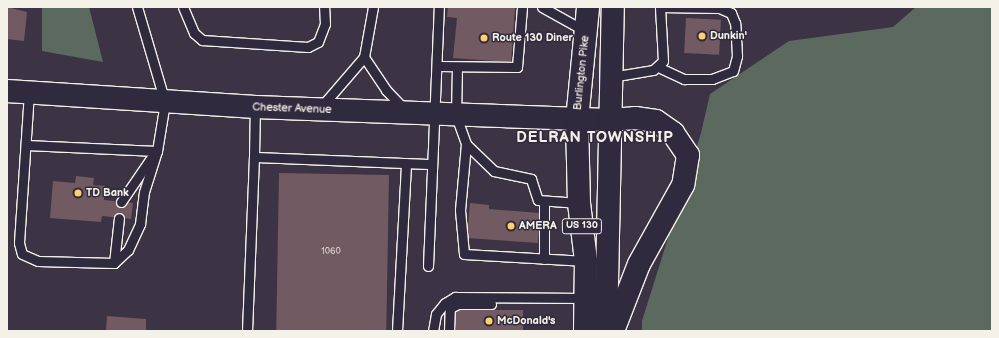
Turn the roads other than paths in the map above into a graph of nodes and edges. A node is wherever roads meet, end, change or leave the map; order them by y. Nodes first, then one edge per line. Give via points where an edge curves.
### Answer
1 (137, 7) edge
2 (183, 7) edge
3 (324, 7) edge
4 (373, 7) edge
5 (439, 7) edge
6 (522, 7) edge
7 (542, 7) edge
8 (588, 7) edge
9 (613, 7) edge
10 (660, 7) edge
11 (586, 31) junction
12 (364, 57) junction
13 (439, 66) junction
14 (457, 67) junction
15 (658, 67) junction
16 (611, 77) junction
17 (7, 91) edge
18 (29, 92) junction
19 (166, 102) junction
20 (255, 107) junction
21 (318, 110) junction
22 (409, 114) junction
23 (434, 115) junction
24 (456, 116) junction
25 (577, 120) junction
26 (608, 120) junction
27 (466, 144) junction
28 (26, 145) junction
29 (157, 151) junction
30 (254, 157) junction
31 (406, 163) junction
32 (430, 164) junction
33 (544, 201) junction
34 (121, 202) dead end
35 (579, 203) junction
36 (119, 218) dead end
37 (544, 259) junction
38 (586, 261) junction
39 (114, 263) junction
40 (428, 266) dead end
41 (585, 298) junction
42 (530, 299) junction
43 (248, 331) edge
44 (398, 331) edge
45 (433, 331) edge
46 (449, 331) edge
47 (585, 331) edge
48 (606, 331) edge
49 (613, 331) edge

1 - 19 lane
2 - 3 lane via 194,33 202,40 308,47 318,42 325,24
4 - 12 lane
5 - 13 lane
6 - 14 lane via 517,67
7 - 11 lane
8 - 11 main road, Burlington Pike / US 130
9 - 16 main road, US 130
10 - 15 lane via 663,61
10 - 15 lane via 719,8 731,13 735,23 737,56 733,71 712,79 684,79
11 - 25 main road, Burlington Pike / US 130
12 - 21 lane
12 - 22 lane via 386,90
13 - 14 lane
13 - 23 lane
14 - 24 lane
15 - 16 lane
16 - 26 main road, US 130
17 - 18 main road, Chester Avenue
18 - 19 main road, Chester Avenue
18 - 28 lane
19 - 20 main road, Chester Avenue
19 - 29 lane
20 - 21 main road, Chester Avenue
20 - 30 lane
21 - 22 main road, Chester Avenue
22 - 23 main road, Chester Avenue
23 - 24 main road, Chester Avenue
23 - 32 lane
24 - 25 main road, Chester Avenue
24 - 27 lane
25 - 26 main road, Chester Avenue
25 - 35 main road, Burlington Pike / US 130
26 - 48 main road, US 130
26 - 49 main road, Chester Avenue via 635,118 656,122 673,133 688,154 683,185 639,264
27 - 33 lane via 494,171 531,178 538,200
27 - 37 lane via 460,210 464,254
28 - 29 lane
28 - 39 lane via 19,243 22,254 38,261
29 - 34 lane
29 - 39 lane via 144,192 140,224 128,250
30 - 31 lane
30 - 43 lane
31 - 32 lane
31 - 44 lane
32 - 40 lane
33 - 35 lane
33 - 37 lane
35 - 38 main road, Burlington Pike / US 130
36 - 39 lane
37 - 38 lane
38 - 41 main road, Burlington Pike / US 130
41 - 42 lane
41 - 47 main road, Burlington Pike / US 130
42 - 45 lane via 455,297 445,302 436,314
42 - 46 lane via 518,304 458,304 450,308

